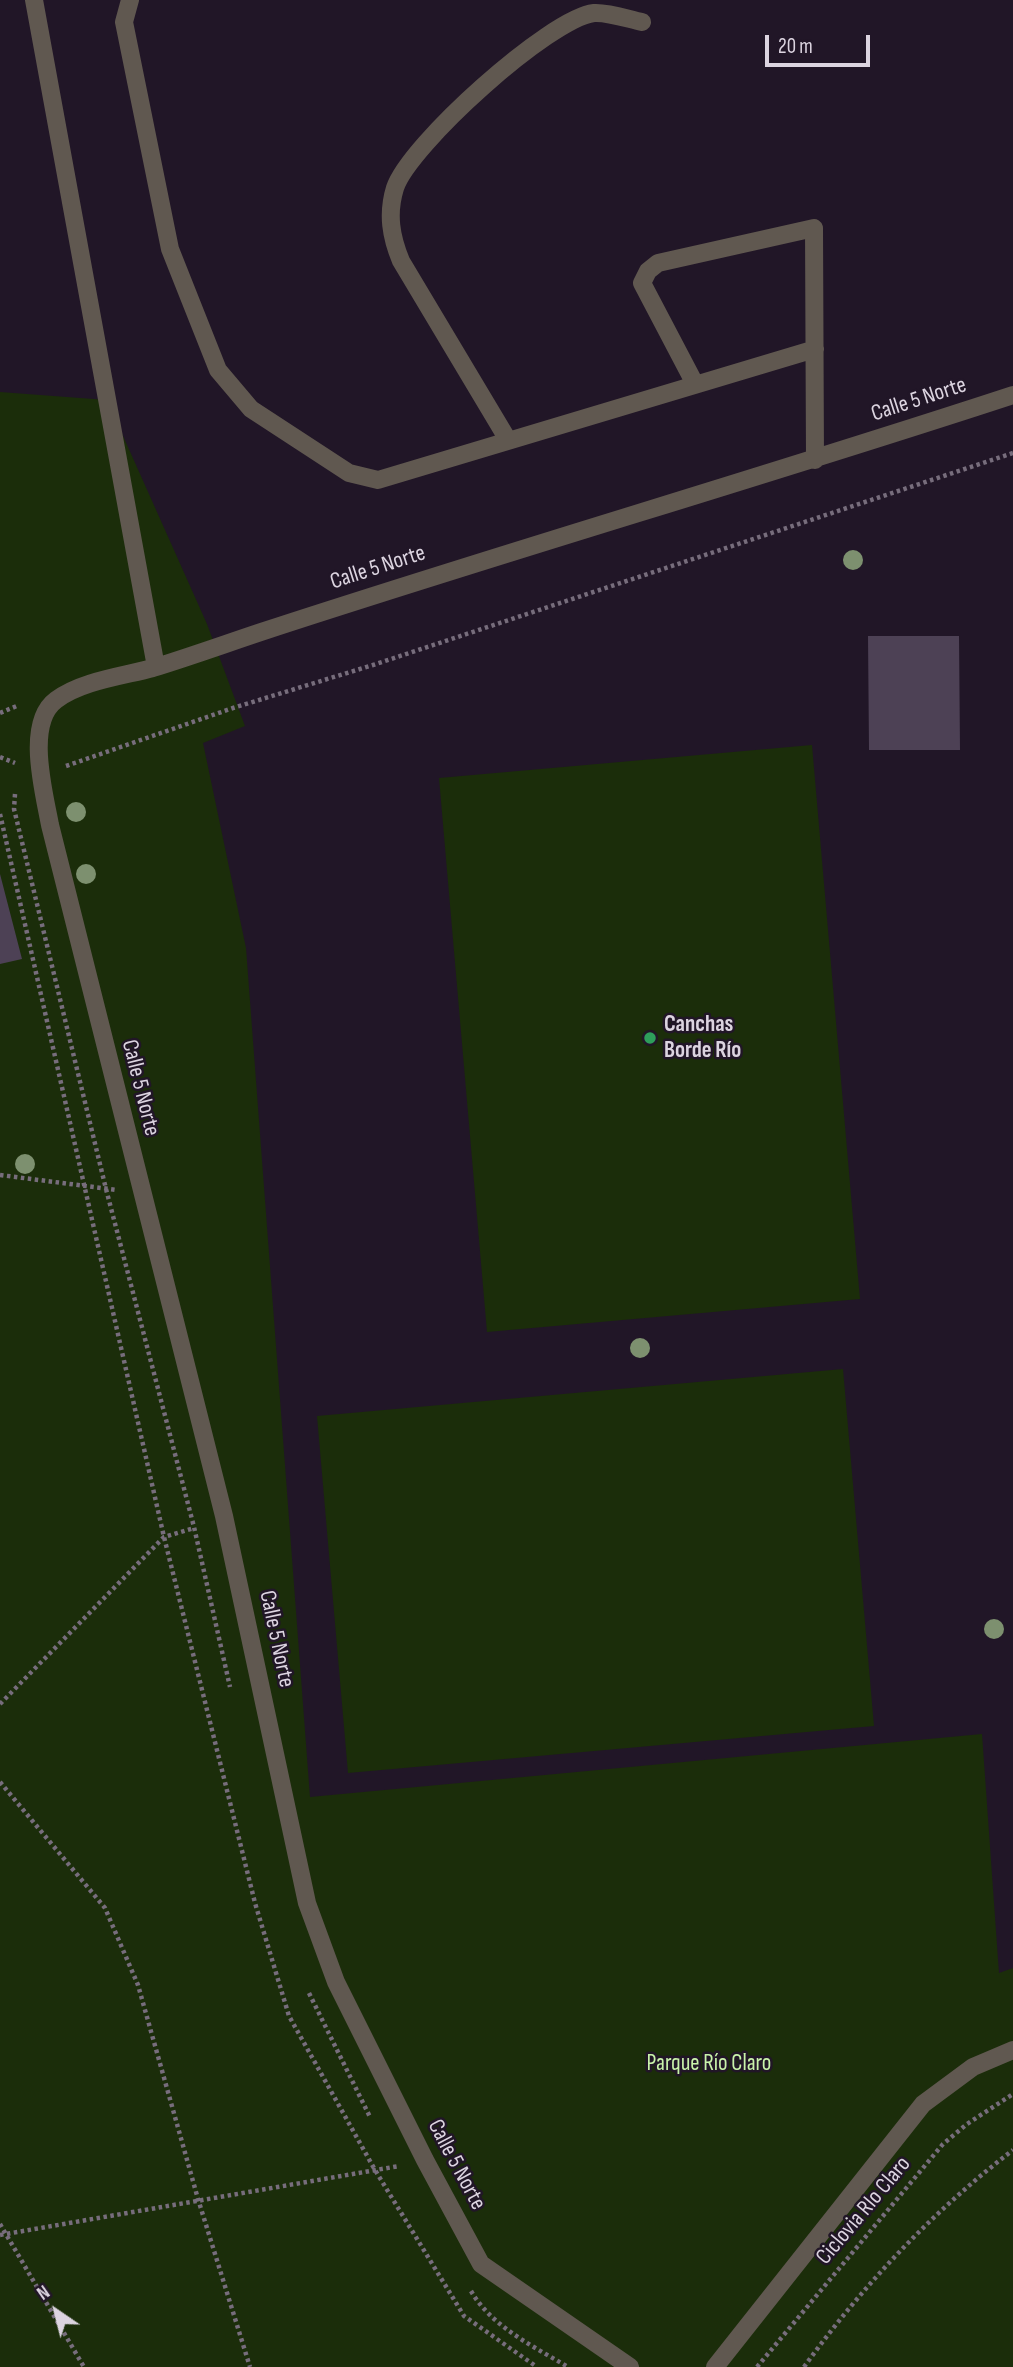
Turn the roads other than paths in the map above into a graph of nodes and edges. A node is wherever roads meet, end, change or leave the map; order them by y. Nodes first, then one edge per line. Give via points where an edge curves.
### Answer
1 (34, 0) edge
2 (130, 0) edge
3 (642, 22) dead end
4 (815, 349) junction
5 (695, 384) junction
6 (1013, 395) edge
7 (508, 440) junction
8 (815, 460) junction
9 (156, 667) junction
10 (1013, 2050) edge
11 (630, 2367) edge
12 (716, 2367) edge

1 - 9 street
2 - 7 street via 124,22 170,249 218,370 251,409 349,474 378,480
3 - 7 street via 595,13 558,30 477,90 413,156 396,185 390,207 392,238 401,261
4 - 5 street
4 - 5 street via 814,228 658,263 642,283
4 - 8 street
5 - 7 street
6 - 8 street, Calle 5 Norte
8 - 9 street, Calle 5 Norte via 421,579
9 - 11 street, Calle 5 Norte via 54,701 38,725 41,775 80,953 224,1516 307,1903 336,1982 481,2264
10 - 12 street via 973,2067 923,2104

